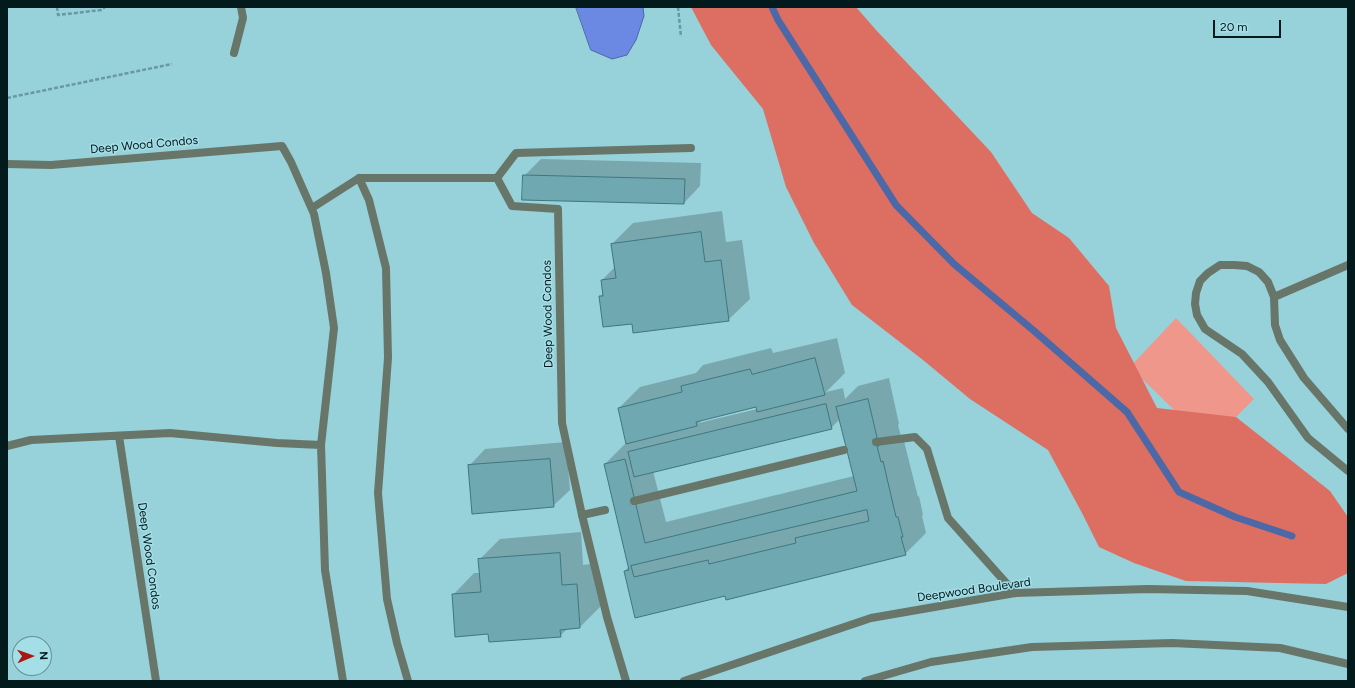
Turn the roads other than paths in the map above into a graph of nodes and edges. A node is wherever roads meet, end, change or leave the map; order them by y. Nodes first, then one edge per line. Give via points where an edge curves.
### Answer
1 (241, 7) edge
2 (234, 53) dead end
3 (691, 148) dead end
4 (7, 164) edge
5 (359, 178) junction
6 (497, 178) junction
7 (312, 208) junction
8 (1348, 264) edge
9 (1274, 297) junction
10 (1348, 429) edge
11 (119, 436) junction
12 (876, 442) dead end
13 (321, 445) junction
14 (7, 446) edge
15 (844, 450) dead end
16 (1348, 471) edge
17 (634, 501) dead end
18 (605, 510) dead end
19 (582, 515) junction
20 (1015, 593) junction
21 (1348, 607) edge
22 (1348, 664) edge
23 (156, 681) edge
24 (343, 681) edge
25 (408, 681) edge
26 (626, 681) edge
27 (684, 681) edge
28 (865, 681) edge

1 - 2 street via 243,18
3 - 6 street via 516,153
4 - 7 street, Deep Wood Condos via 51,165 282,146
5 - 6 street
5 - 7 street
5 - 25 street via 369,200 386,268 388,358 378,493 387,599
6 - 19 street, Deep Wood Condos via 512,206 558,209 562,423
7 - 13 street via 326,273 334,328
8 - 9 street
9 - 10 street via 1280,340 1304,378
9 - 16 street via 1268,282 1259,272 1246,266 1220,266 1200,281 1195,304 1197,315 1205,329 1242,354 1268,382 1308,438
11 - 13 street via 170,433
11 - 14 street via 31,440
11 - 23 street, Deep Wood Condos
12 - 20 street via 915,437 927,449 948,518
13 - 24 street via 325,570
15 - 17 street
18 - 19 street
19 - 26 street, Deep Wood Condos
20 - 21 street, Deepwood Boulevard via 1148,589 1247,591
20 - 27 street, Deepwood Boulevard via 871,618
22 - 28 street via 1280,648 1172,643 1032,647 931,662

